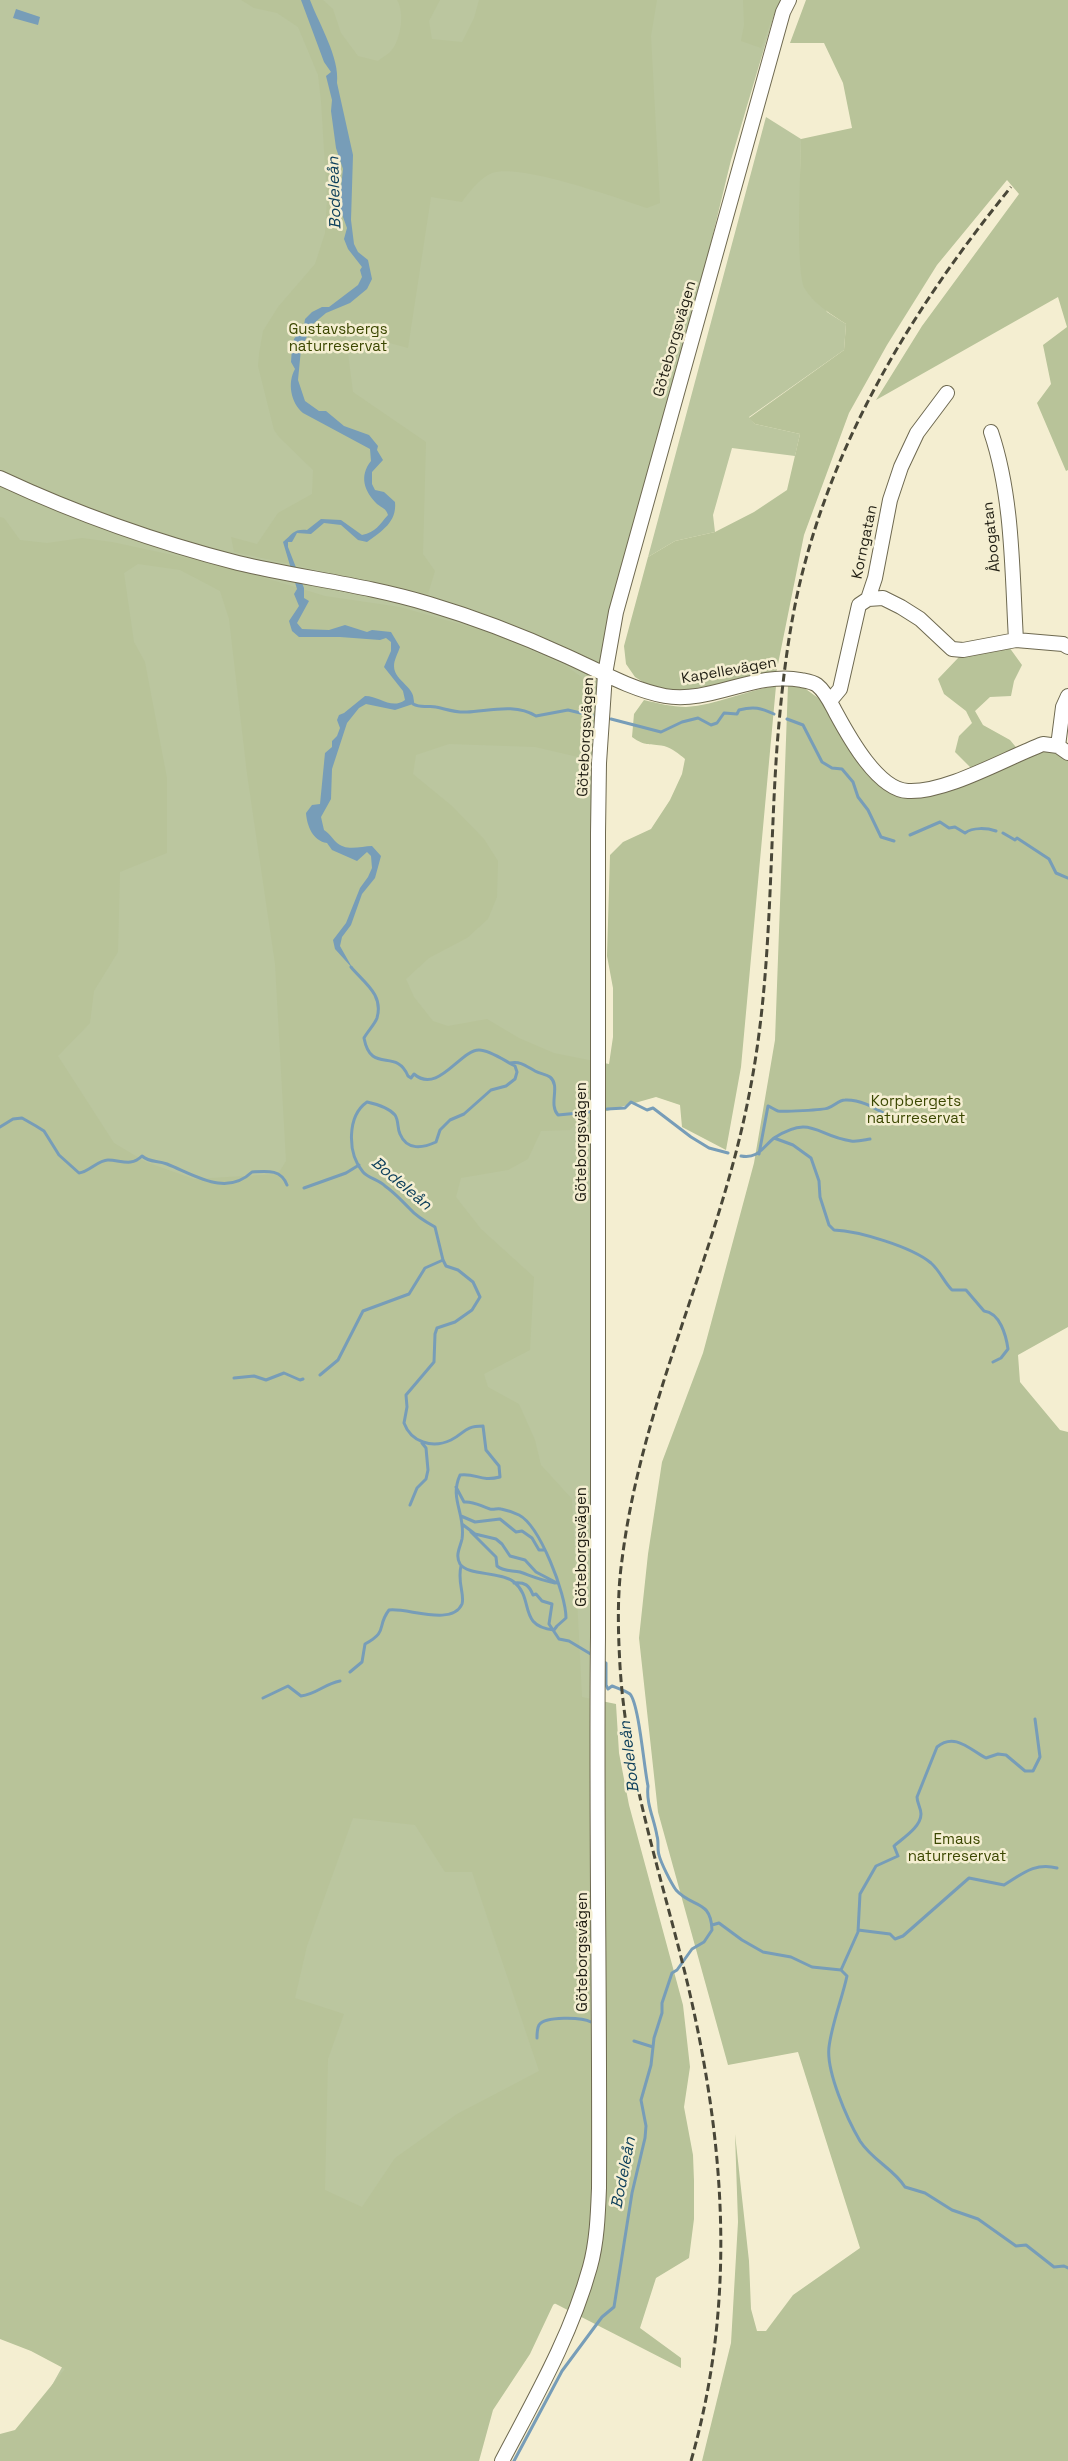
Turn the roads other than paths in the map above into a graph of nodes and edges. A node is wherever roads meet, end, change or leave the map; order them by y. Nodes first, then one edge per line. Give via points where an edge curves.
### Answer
1 (789, 0) edge
2 (947, 392) dead end
3 (990, 432) dead end
4 (0, 478) edge
5 (868, 599) junction
6 (1016, 640) junction
7 (1068, 647) edge
8 (605, 674) junction
9 (1068, 696) edge
10 (830, 701) junction
11 (1063, 750) edge
12 (502, 2461) edge

1 - 8 street, Göteborgsvägen via 640,524 616,612
2 - 5 street, Korngatan via 917,433 901,467 890,500
3 - 6 street, Åbogatan via 998,452 1010,536
4 - 8 street, Kapellevägen via 93,519 240,563 427,603 534,641
5 - 6 street via 883,598 901,606 920,619 952,650
5 - 10 street, Korngatan via 859,605 840,689
6 - 7 street
8 - 10 street, Kapellevägen via 643,690 673,697 690,697 785,677 817,685
8 - 12 street, Göteborgsvägen via 598,833 597,2227 590,2266 577,2307 552,2367
9 - 11 street via 1063,707
10 - 11 street, Kapellevägen via 851,740 882,780 908,791 933,788 1043,744

